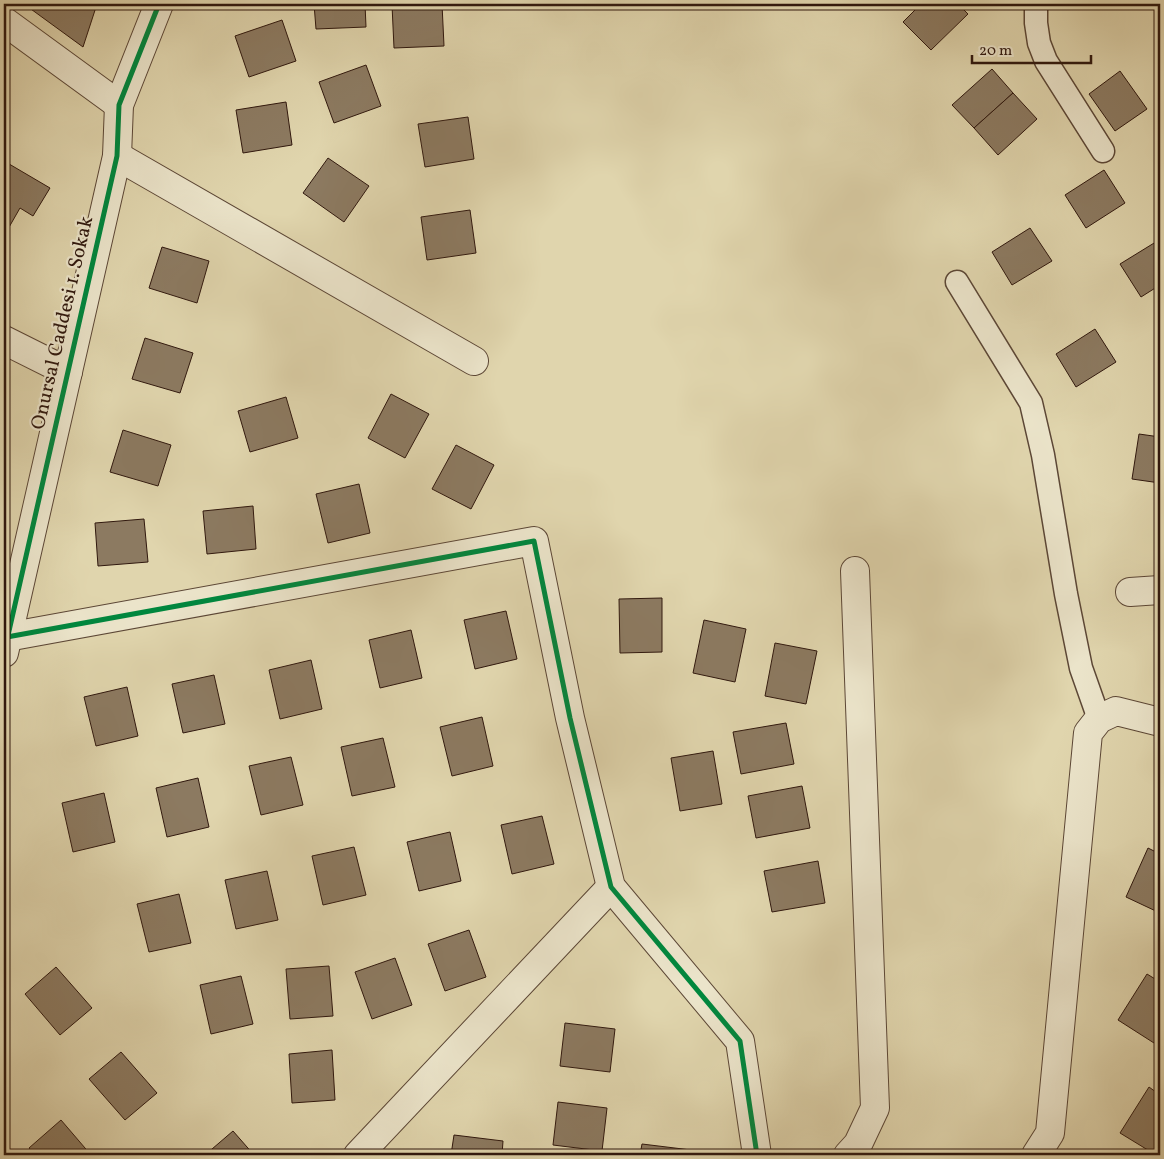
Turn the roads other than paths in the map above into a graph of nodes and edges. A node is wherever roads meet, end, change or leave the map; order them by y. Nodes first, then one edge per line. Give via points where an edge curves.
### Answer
1 (159, 4) edge
2 (1036, 4) edge
3 (4, 21) edge
4 (119, 105) junction
5 (1104, 151) dead end
6 (117, 156) junction
7 (957, 282) dead end
8 (4, 340) edge
9 (474, 361) dead end
10 (68, 372) junction
11 (855, 572) dead end
12 (1160, 590) edge
13 (1130, 592) dead end
14 (5, 645) edge
15 (1099, 719) junction
16 (1160, 722) edge
17 (611, 887) junction
18 (358, 1155) edge
19 (757, 1155) edge
20 (848, 1155) edge
21 (1036, 1155) edge

1 - 4 street, Onursal Caddesi 1. Sokak
2 - 5 lane via 1039,43 1046,61
3 - 4 street
4 - 6 street, Onursal Caddesi 1. Sokak
6 - 9 street
6 - 10 street, Onursal Caddesi 1. Sokak
7 - 15 lane via 1031,403 1081,668
8 - 10 street
10 - 14 street, Onursal Caddesi 1. Sokak
11 - 20 street via 875,1108 858,1144
12 - 13 street
14 - 17 street via 534,541 570,718
15 - 16 street via 1116,711
15 - 21 street via 1088,732 1050,1133
17 - 18 street
17 - 19 street via 740,1040

